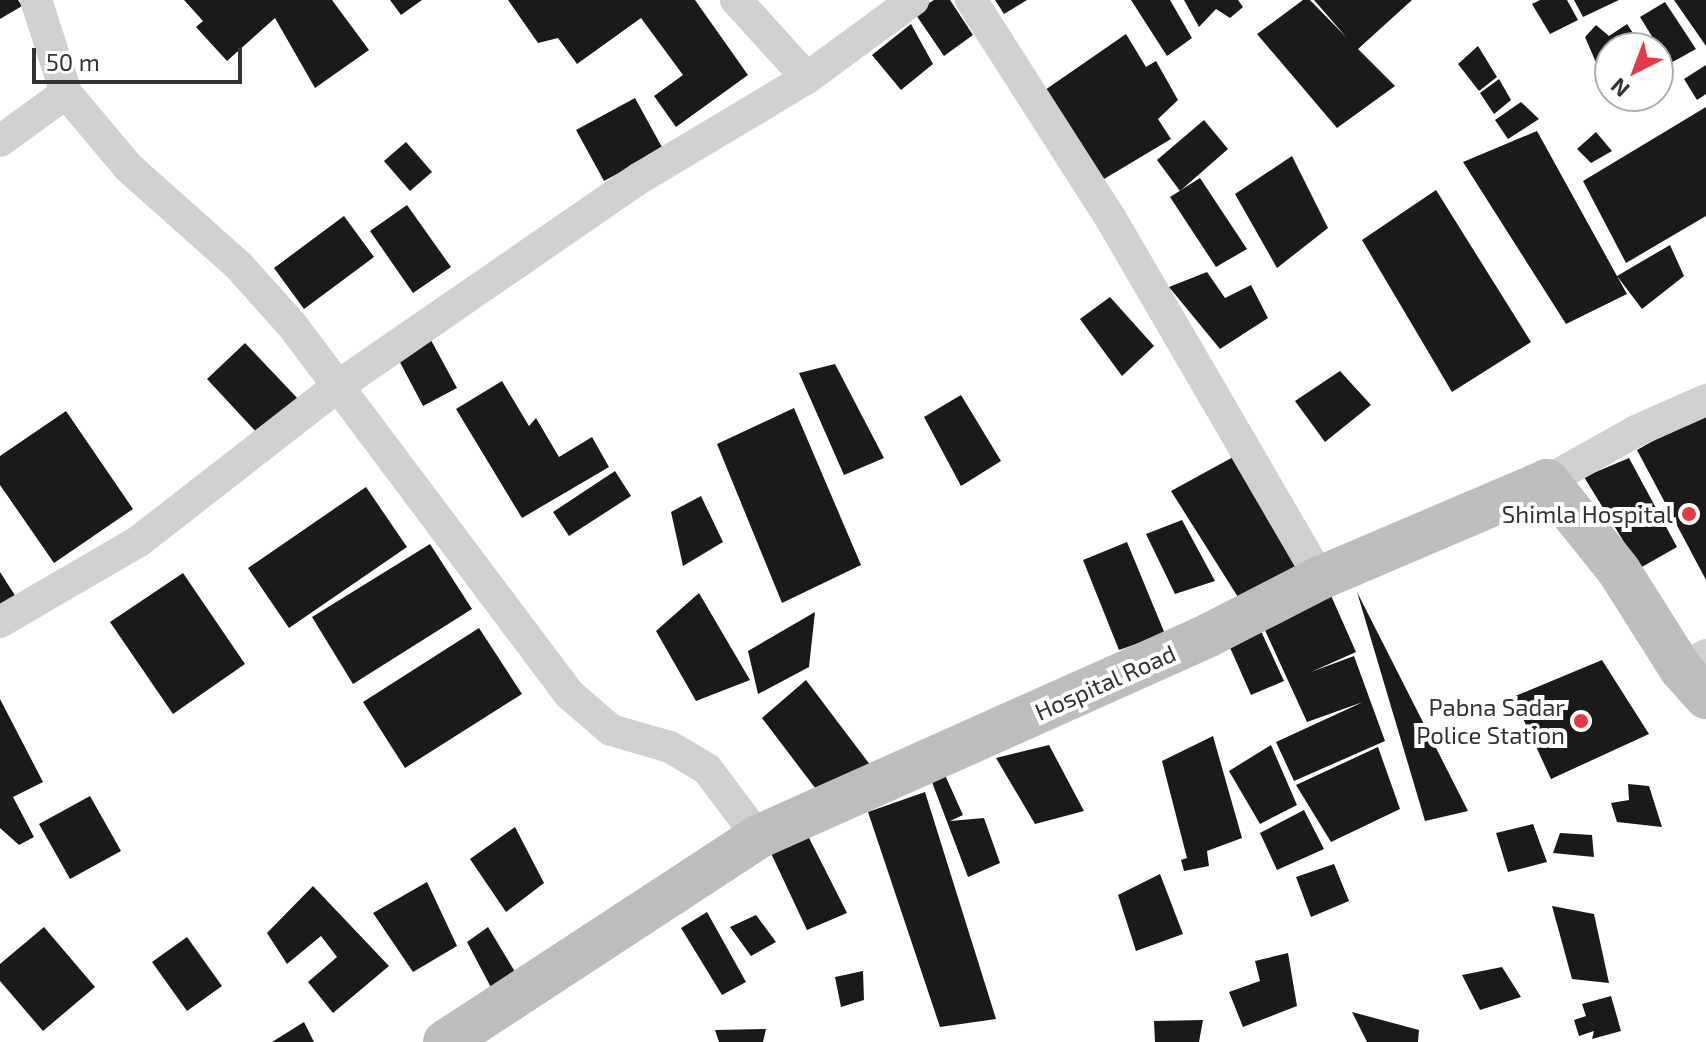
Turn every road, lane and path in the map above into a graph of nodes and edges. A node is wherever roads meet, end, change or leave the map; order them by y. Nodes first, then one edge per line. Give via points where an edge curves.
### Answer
1 (36, 0) edge
2 (736, 0) edge
3 (913, 0) edge
4 (971, 0) edge
5 (807, 78) junction
6 (66, 93) junction
7 (0, 141) edge
8 (341, 384) junction
9 (1706, 400) edge
10 (1547, 481) junction
11 (1320, 578) junction
12 (0, 622) edge
13 (1698, 674) edge
14 (758, 837) junction
15 (445, 1042) edge

1 - 6 street
2 - 5 street
3 - 5 street
4 - 11 street via 1111,219
5 - 8 street via 640,178
6 - 7 street
6 - 8 street via 128,167 239,266
8 - 12 street via 139,541
8 - 14 street via 569,694 611,730 670,747 707,769
9 - 10 street via 1636,431
10 - 11 main road, Hospital Road
10 - 13 main road
11 - 14 main road, Hospital Road via 1209,635
14 - 15 main road, Hospital Road

